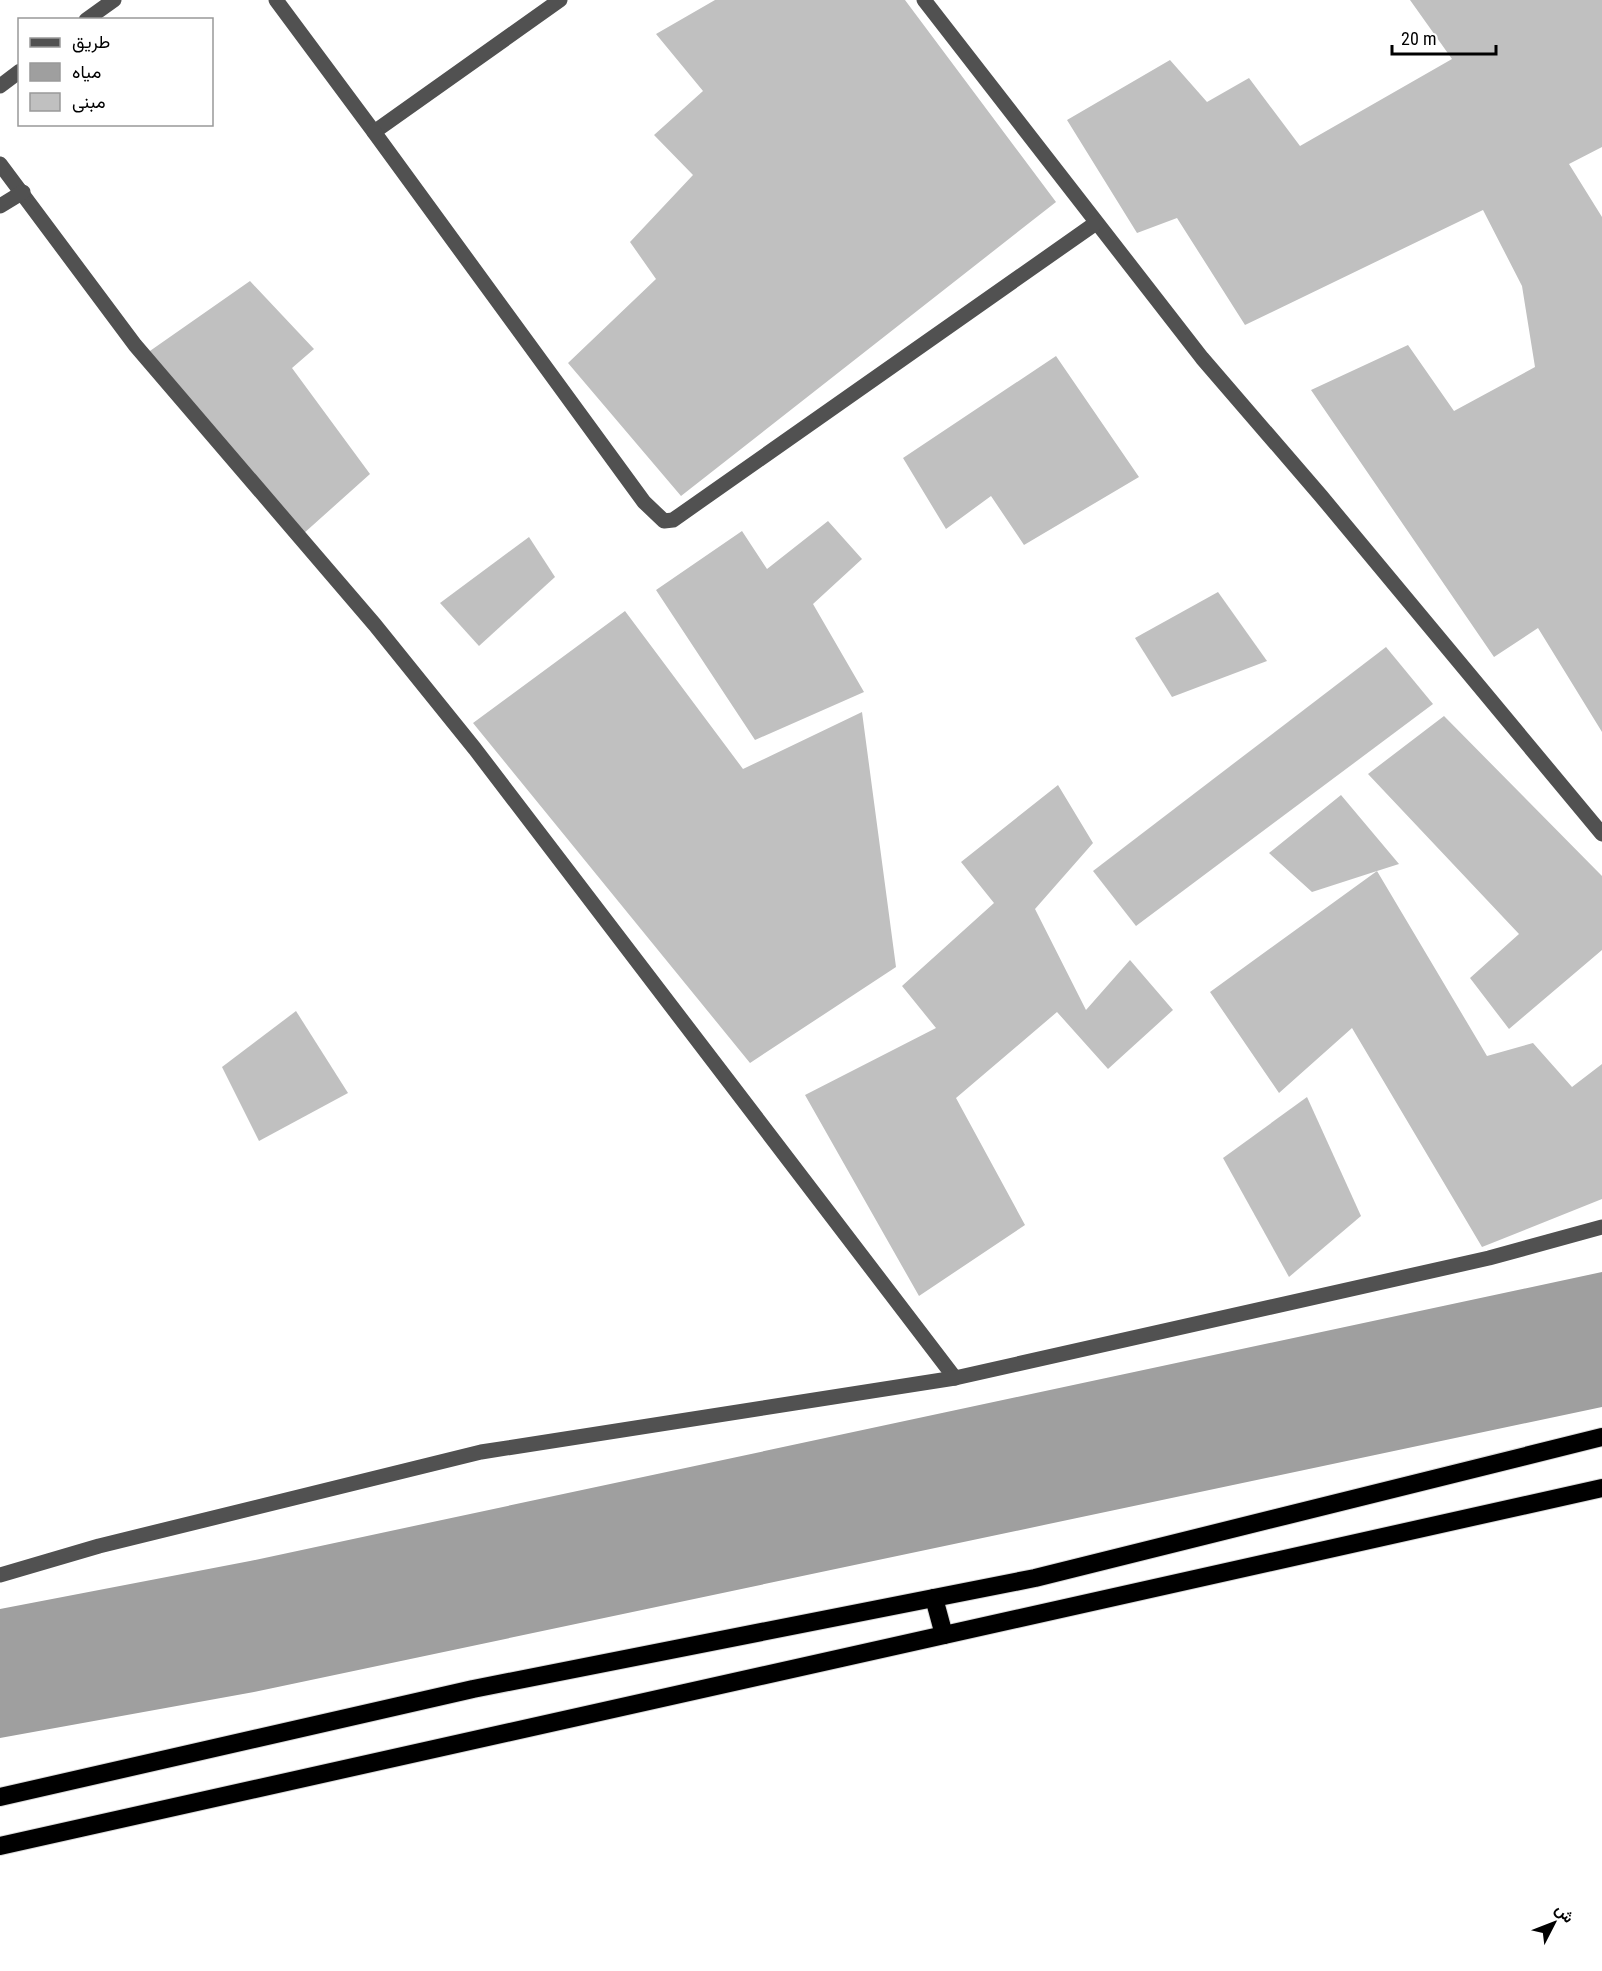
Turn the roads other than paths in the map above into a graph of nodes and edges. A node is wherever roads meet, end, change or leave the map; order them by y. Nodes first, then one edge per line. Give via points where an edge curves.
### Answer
1 (114, 0) edge
2 (276, 0) edge
3 (560, 0) edge
4 (924, 0) edge
5 (89, 18) edge
6 (18, 72) edge
7 (0, 86) edge
8 (374, 132) junction
9 (0, 164) edge
10 (23, 192) junction
11 (0, 206) edge
12 (1096, 223) junction
13 (1602, 834) edge
14 (1602, 1227) edge
15 (955, 1378) junction
16 (1602, 1437) edge
17 (1602, 1488) edge
18 (0, 1575) edge
19 (934, 1598) junction
20 (944, 1635) junction
21 (0, 1797) edge
22 (0, 1846) edge

1 - 5 street
2 - 8 street
3 - 8 street
4 - 12 street
6 - 7 street
8 - 12 street via 644,502 664,521 673,520
9 - 10 street
10 - 11 street
10 - 15 street via 135,345 475,748
12 - 13 street via 1202,358
14 - 15 street via 1478,1260
15 - 18 street via 481,1452 99,1546
16 - 19 highway via 1035,1578
17 - 20 highway
19 - 20 highway
19 - 21 highway via 473,1689
20 - 22 highway

